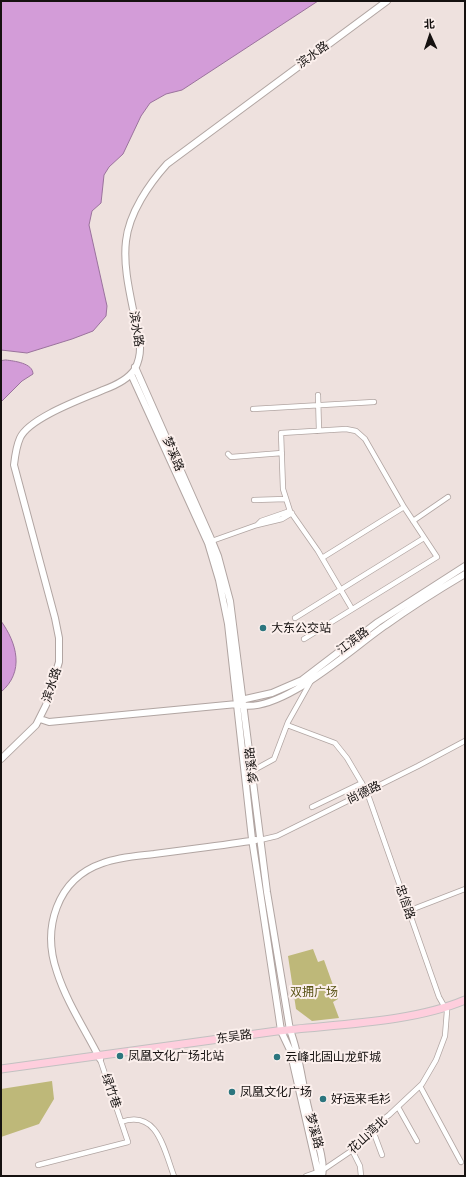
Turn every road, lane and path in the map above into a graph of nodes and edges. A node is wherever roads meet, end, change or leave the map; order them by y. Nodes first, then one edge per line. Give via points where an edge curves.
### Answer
1 (387, 1) edge
2 (135, 367) junction
3 (131, 374) junction
4 (318, 396) dead end
5 (374, 402) dead end
6 (318, 406) junction
7 (253, 409) dead end
8 (319, 431) junction
9 (282, 453) junction
10 (228, 454) dead end
11 (448, 497) dead end
12 (286, 499) junction
13 (254, 500) dead end
14 (404, 507) junction
15 (291, 512) junction
16 (413, 522) junction
17 (424, 538) junction
18 (210, 542) junction
19 (322, 558) junction
20 (465, 566) edge
21 (465, 574) edge
22 (340, 590) junction
23 (352, 609) junction
24 (295, 618) dead end
25 (304, 639) dead end
26 (311, 681) junction
27 (243, 699) junction
28 (237, 704) junction
29 (244, 706) junction
30 (40, 719) junction
31 (287, 725) junction
32 (465, 741) edge
33 (1, 759) edge
34 (252, 771) junction
35 (362, 783) junction
36 (367, 792) junction
37 (312, 807) dead end
38 (260, 840) junction
39 (252, 841) junction
40 (465, 889) edge
41 (408, 911) junction
42 (465, 1000) edge
43 (465, 1004) edge
44 (446, 1009) junction
45 (291, 1032) junction
46 (282, 1033) junction
47 (99, 1057) junction
48 (1, 1069) edge
49 (1, 1072) edge
50 (420, 1086) junction
51 (398, 1107) junction
52 (121, 1122) junction
53 (372, 1128) junction
54 (417, 1141) dead end
55 (352, 1150) junction
56 (382, 1155) dead end
57 (461, 1162) dead end
58 (38, 1165) dead end
59 (320, 1173) edge
60 (174, 1176) edge
61 (306, 1176) edge
62 (361, 1176) edge

1 - 2 main road, 滨水路 via 189,146 167,164 149,185 126,240 126,266 141,347
2 - 3 main road, 滨水路
2 - 18 main road, 梦溪路
3 - 18 main road, 梦溪路
3 - 30 main road, 滨水路 via 114,386 69,404 31,426 20,437 15,453 14,465 59,638 60,662
4 - 6 street
5 - 6 street
6 - 7 street
6 - 8 street
8 - 9 street via 281,433
8 - 14 street via 356,431 365,439
9 - 10 street via 231,457
9 - 12 street
11 - 16 street
12 - 13 street
12 - 15 street
14 - 16 street
14 - 19 street
15 - 18 street via 282,519 257,524
15 - 19 street
16 - 17 street
17 - 22 street
17 - 23 street via 436,557
18 - 27 main road, 梦溪路 via 218,556 230,601
18 - 28 main road, 梦溪路 via 224,603
19 - 22 street
20 - 27 main road, 江滨路 via 378,622 302,680 272,693
21 - 26 main road, 江滨路 via 386,625
22 - 23 street
22 - 24 street
23 - 25 street
26 - 29 main road, 江滨路 via 277,699
26 - 31 street
27 - 28 main road, 江滨路
27 - 29 main road, 梦溪路
28 - 29 main road, 江滨路
28 - 30 main road, 江滨路 via 49,722
28 - 39 main road, 梦溪路
29 - 34 main road, 梦溪路
30 - 33 main road, 滨水路
31 - 34 street via 274,759
31 - 35 street, 忠信路 via 335,743
32 - 36 street, 尚德路
34 - 38 main road, 梦溪路
35 - 36 street, 忠信路
35 - 37 street
36 - 38 street, 尚德路 via 277,836
36 - 41 street, 忠信路
38 - 39 main road
38 - 45 main road, 梦溪路
39 - 46 main road, 梦溪路
39 - 47 main road via 127,857 102,863 82,874 66,889 54,911 51,944 56,971
40 - 41 street
41 - 44 street, 忠信路 via 439,997
42 - 44 main road, 东吴路
43 - 44 main road, 东吴路
44 - 45 main road, 东吴路 via 381,1023
44 - 50 street, 花山湾北 via 445,1036 436,1060
45 - 46 main road, 东吴路
45 - 59 main road, 梦溪路
46 - 47 main road, 东吴路
46 - 59 main road, 梦溪路 via 290,1050
47 - 48 main road, 东吴路
47 - 49 main road, 东吴路
47 - 52 street, 绿竹巷
50 - 51 street, 花山湾北
50 - 57 street
51 - 53 street, 花山湾北
51 - 54 street
52 - 58 street, 绿竹巷 via 128,1142
52 - 60 street, 绿竹巷 via 141,1119 158,1133
53 - 55 street, 花山湾北
53 - 56 street
55 - 59 street, 花山湾北
55 - 62 street via 360,1166
59 - 61 street

